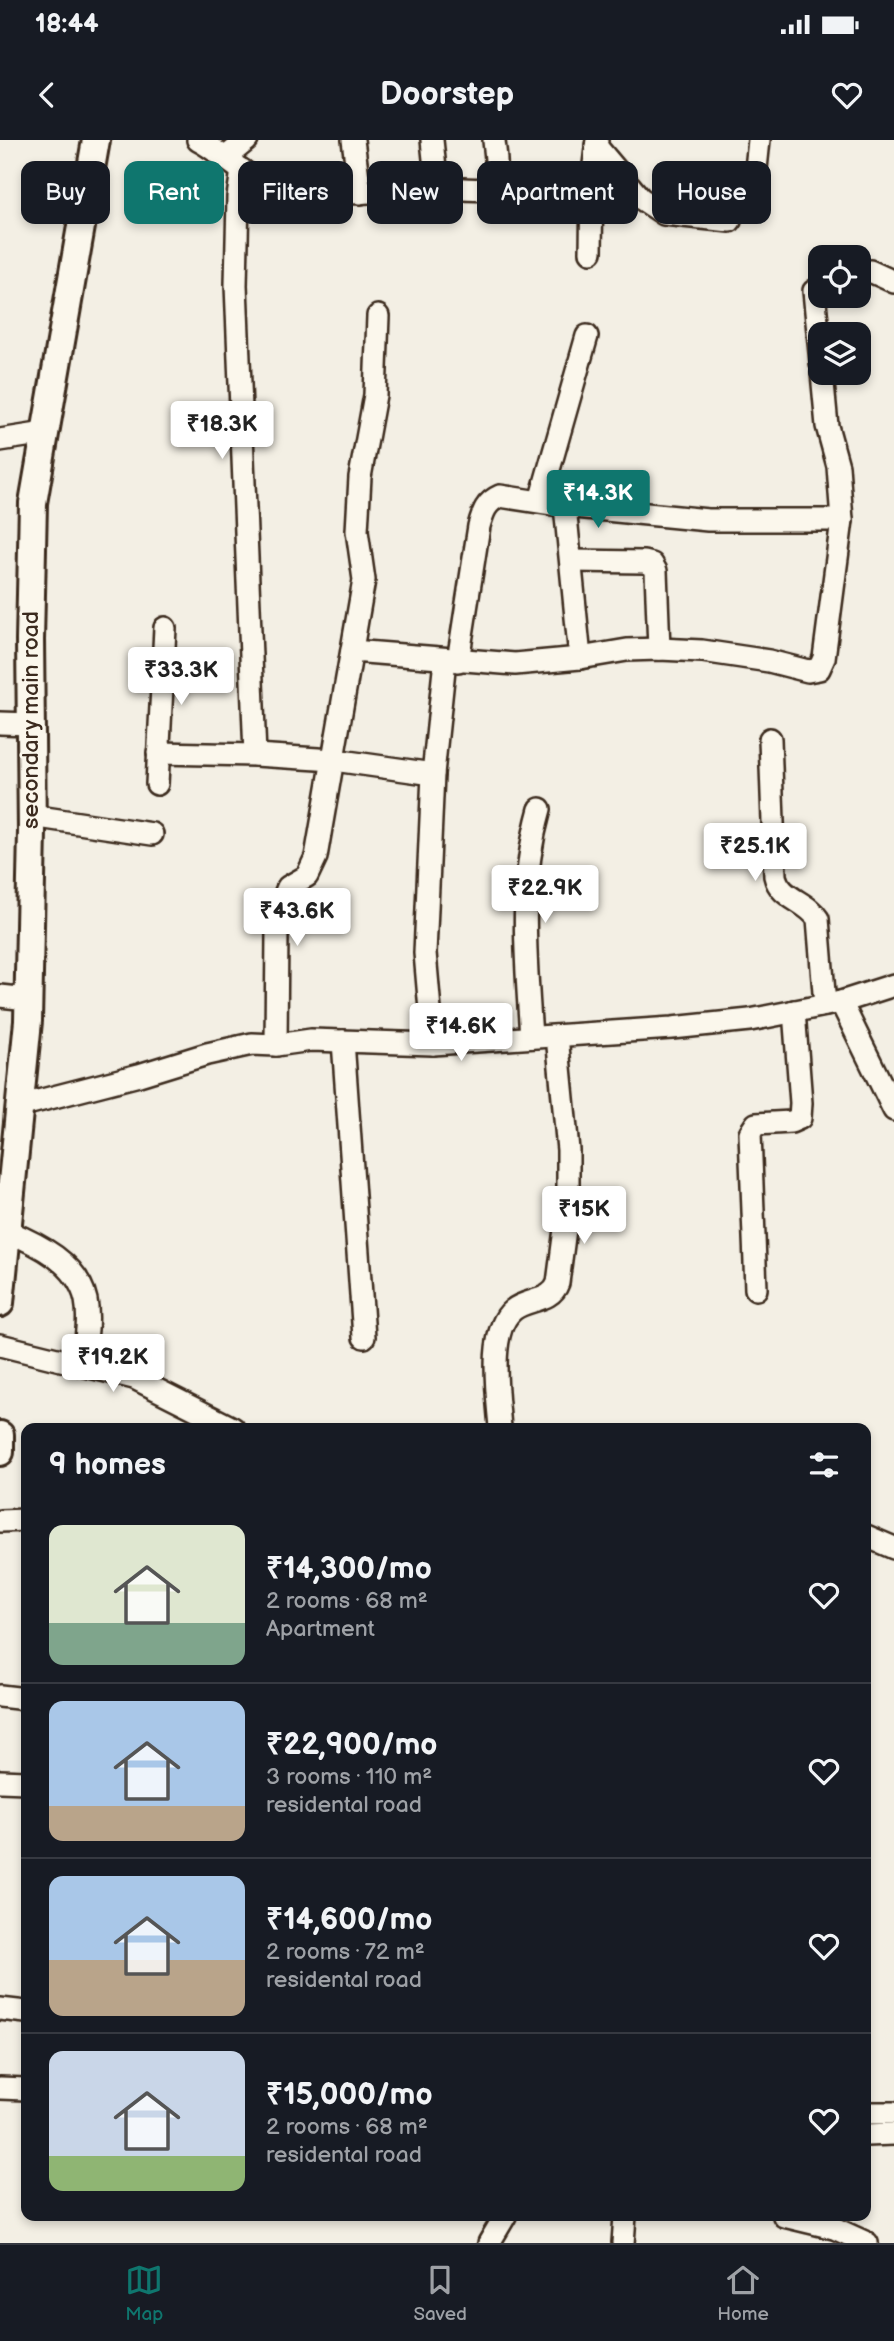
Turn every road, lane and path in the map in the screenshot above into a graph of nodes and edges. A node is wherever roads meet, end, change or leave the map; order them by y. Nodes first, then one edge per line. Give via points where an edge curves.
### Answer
1 (96, 140) edge
2 (198, 140) edge
3 (247, 140) edge
4 (353, 140) edge
5 (432, 140) edge
6 (494, 140) edge
7 (759, 140) edge
8 (597, 143) edge
9 (435, 161) edge
10 (757, 161) edge
11 (233, 164) junction
12 (463, 189) edge
13 (367, 192) edge
14 (360, 193) junction
15 (652, 206) edge
16 (591, 252) dead end
17 (871, 271) edge
18 (894, 282) edge
19 (378, 316) dead end
20 (587, 336) dead end
21 (823, 385) edge
22 (45, 433) junction
23 (0, 440) edge
24 (540, 501) junction
25 (565, 506) junction
26 (842, 520) junction
27 (570, 561) junction
28 (165, 628) dead end
29 (659, 649) junction
30 (352, 652) junction
31 (580, 658) junction
32 (452, 661) junction
33 (0, 723) edge
34 (31, 724) junction
35 (770, 739) dead end
36 (158, 753) junction
37 (255, 755) junction
38 (334, 760) junction
39 (433, 774) junction
40 (157, 784) dead end
41 (540, 809) dead end
42 (32, 816) junction
43 (152, 834) dead end
44 (894, 985) edge
45 (0, 996) edge
46 (28, 999) junction
47 (833, 1003) junction
48 (794, 1011) junction
49 (557, 1036) junction
50 (531, 1037) junction
51 (342, 1041) junction
52 (433, 1044) junction
53 (276, 1045) junction
54 (19, 1106) junction
55 (894, 1110) edge
56 (7, 1231) junction
57 (756, 1289) dead end
58 (0, 1303) edge
59 (364, 1337) dead end
60 (0, 1345) edge
61 (83, 1365) junction
62 (223, 1423) edge
63 (500, 1423) edge
64 (0, 1435) edge
65 (0, 1452) edge
66 (21, 1520) edge
67 (0, 1521) edge
68 (871, 1538) edge
69 (894, 1548) edge
70 (0, 1696) edge
71 (21, 1698) edge
72 (0, 1781) edge
73 (21, 1782) edge
74 (0, 2009) edge
75 (21, 2011) edge
76 (0, 2088) edge
77 (21, 2089) edge
78 (871, 2113) edge
79 (894, 2113) edge
80 (871, 2134) edge
81 (894, 2134) edge
82 (502, 2221) edge
83 (625, 2221) edge
84 (805, 2221) edge
85 (489, 2243) edge
86 (623, 2243) edge
87 (867, 2243) edge

1 - 22 main road, secondary main road
2 - 11 street
3 - 11 street
4 - 14 street
5 - 9 street
6 - 12 street via 495,177 490,187
7 - 10 street
8 - 15 street via 640,198
8 - 16 street
11 - 14 street via 259,180 288,189
11 - 37 street via 238,197 236,285
13 - 14 street
17 - 18 street
19 - 30 street via 375,395 360,477 357,531 364,580
20 - 24 street
21 - 26 street via 827,426 838,466
22 - 23 street
22 - 34 main road, secondary main road via 33,503
24 - 25 street
24 - 32 street via 500,496 490,500 483,512
25 - 26 street via 708,520
25 - 27 street
26 - 29 street via 819,669
27 - 29 street via 652,564
27 - 31 street
28 - 36 street
29 - 31 street
30 - 32 street
30 - 38 street
31 - 32 street via 515,664
32 - 39 street
33 - 34 street
34 - 42 main road, secondary main road
35 - 47 street via 775,876 779,889 817,919
36 - 37 street
36 - 40 street
37 - 38 street
38 - 39 street
38 - 53 street via 316,857 307,876 288,887 278,917
39 - 52 street via 425,953
41 - 50 street via 530,842 523,920
42 - 43 street
42 - 46 main road, secondary main road
44 - 47 street
45 - 46 street
46 - 54 main road, secondary main road
47 - 48 street
47 - 55 street
48 - 49 street via 750,1020
48 - 57 street via 800,1118 756,1124 750,1133
49 - 50 street
49 - 63 street via 568,1150 568,1206 559,1276 552,1294 513,1309 504,1322 497,1351
50 - 52 street
51 - 52 street
51 - 53 street
51 - 59 street
53 - 54 street via 252,1044 207,1054
54 - 56 main road, secondary main road
56 - 58 main road, secondary main road
56 - 61 street via 53,1254 83,1289 87,1315
60 - 61 street
61 - 62 street via 134,1378
64 - 65 main road
66 - 67 street
68 - 69 street
70 - 71 street
72 - 73 street
74 - 75 street
76 - 77 street
78 - 79 street
80 - 81 street
82 - 85 street
83 - 86 street
84 - 87 street

